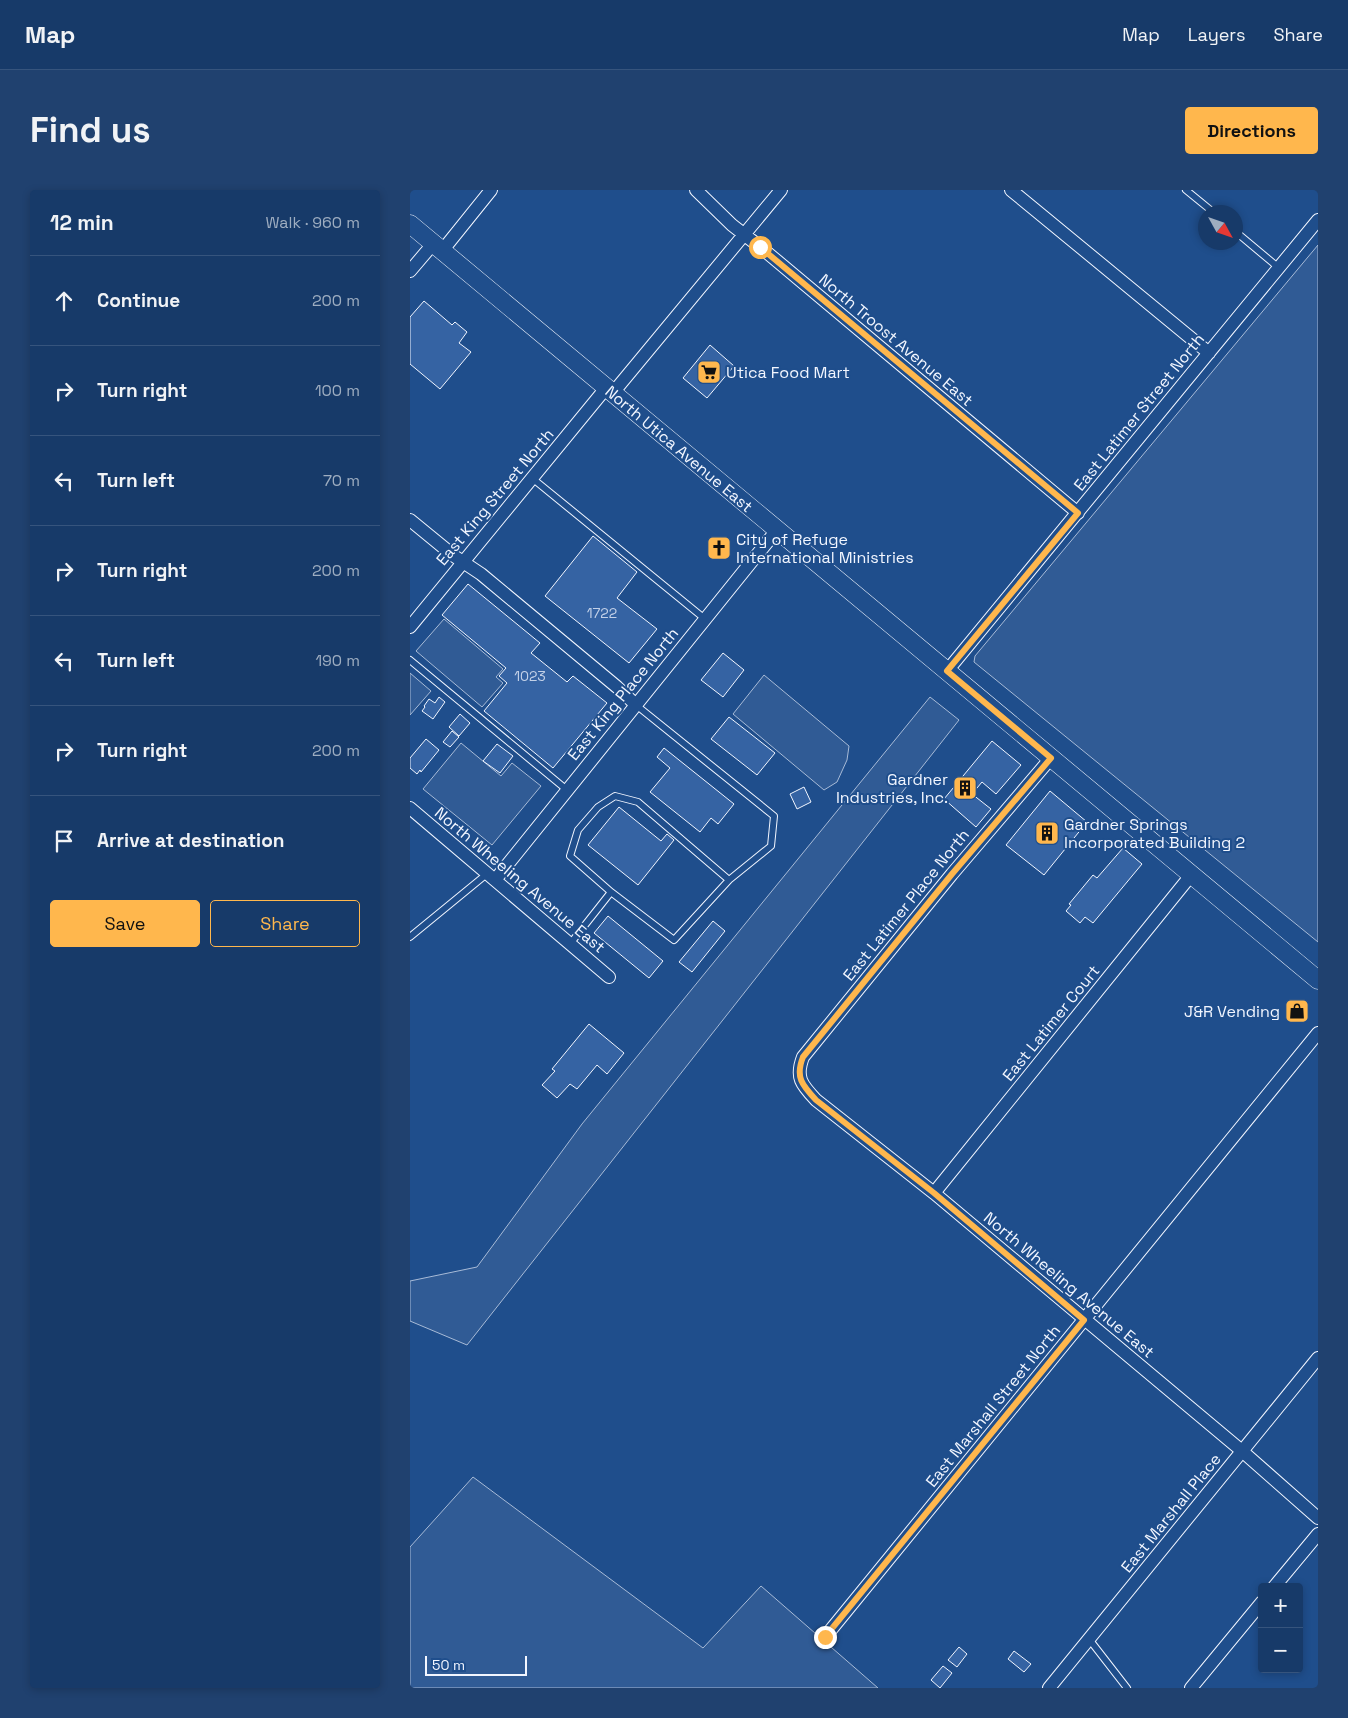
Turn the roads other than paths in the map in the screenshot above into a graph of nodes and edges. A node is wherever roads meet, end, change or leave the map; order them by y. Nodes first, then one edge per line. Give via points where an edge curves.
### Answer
1 (491, 190) edge
2 (696, 190) edge
3 (780, 190) edge
4 (1011, 190) edge
5 (1186, 190) edge
6 (1204, 205) edge
7 (1318, 220) edge
8 (410, 224) edge
9 (744, 234) junction
10 (1243, 238) edge
11 (437, 247) junction
12 (1279, 268) junction
13 (410, 271) edge
14 (1209, 354) junction
15 (609, 391) junction
16 (532, 478) junction
17 (1078, 513) junction
18 (410, 520) edge
19 (777, 530) junction
20 (462, 562) junction
21 (705, 619) junction
22 (410, 627) edge
23 (410, 660) edge
24 (947, 671) junction
25 (636, 705) junction
26 (1051, 758) junction
27 (567, 790) junction
28 (410, 808) edge
29 (1192, 874) junction
30 (492, 876) junction
31 (729, 880) junction
32 (611, 892) junction
33 (410, 937) edge
34 (570, 944) junction
35 (609, 977) dead end
36 (1318, 980) edge
37 (1318, 1033) edge
38 (800, 1079) joint
39 (934, 1193) junction
40 (1084, 1320) junction
41 (1318, 1358) edge
42 (1242, 1451) junction
43 (1318, 1518) edge
44 (1318, 1534) edge
45 (1277, 1583) edge
46 (1258, 1607) edge
47 (825, 1637) dead end
48 (1089, 1639) junction
49 (1049, 1688) edge
50 (1127, 1688) edge
51 (1192, 1688) edge

1 - 11 street
2 - 9 street, North Troost Avenue East
3 - 9 street, East King Street North
4 - 14 street
5 - 6 lane
7 - 12 street, East Latimer Street North
8 - 11 main road, North Utica Avenue East
9 - 15 street, East King Street North
9 - 17 street, North Troost Avenue East
10 - 12 lane
11 - 13 street
11 - 15 main road, North Utica Avenue East
12 - 14 street, East Latimer Street North
14 - 17 street, East Latimer Street North
15 - 16 street, East King Street North
15 - 19 main road, North Utica Avenue East
16 - 20 street, East King Street North
16 - 21 lane
17 - 24 street, East Latimer Street North
18 - 20 street
19 - 21 street, East King Place North
19 - 24 main road, North Utica Avenue East
20 - 22 street, East King Street North
20 - 25 street via 481,574
21 - 25 street, East King Place North
23 - 27 lane
24 - 26 main road, North Utica Avenue East
25 - 27 street, East King Place North
25 - 31 lane via 774,816 770,846
26 - 29 main road, North Utica Avenue East
26 - 38 street, East Latimer Place North via 803,1057 798,1068
27 - 30 street, East King Place North
28 - 30 street, North Wheeling Avenue East
29 - 36 main road, North Utica Avenue East
29 - 39 street, East Latimer Court
30 - 33 lane
30 - 34 street, North Wheeling Avenue East
31 - 32 lane via 674,940
31 - 32 lane via 638,802 615,796 598,807 578,830 570,856
32 - 34 lane
34 - 35 street, North Wheeling Avenue East
37 - 40 street, East Marshall Street North
38 - 39 street, North Wheeling Avenue East via 816,1100
39 - 40 street, North Wheeling Avenue East
40 - 42 street, North Wheeling Avenue East
40 - 47 street, East Marshall Street North
41 - 42 street, East Marshall Place
42 - 43 street, North Wheeling Avenue East
42 - 48 street, East Marshall Place
44 - 45 street
46 - 51 street
48 - 49 street, East Marshall Place
48 - 50 lane

